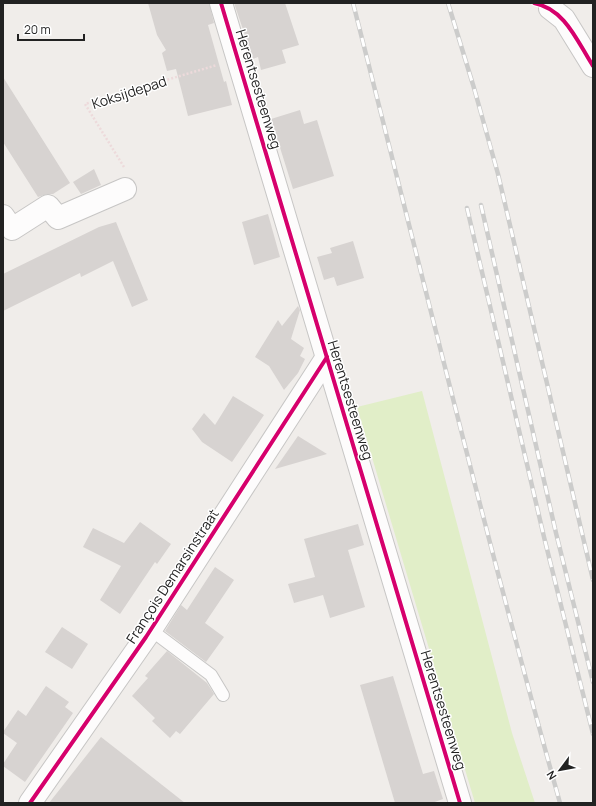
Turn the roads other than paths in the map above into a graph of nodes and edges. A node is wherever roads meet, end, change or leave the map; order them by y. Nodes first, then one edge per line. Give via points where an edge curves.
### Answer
1 (221, 3) edge
2 (552, 3) edge
3 (593, 66) edge
4 (125, 189) road end
5 (6, 227) edge
6 (327, 357) junction
7 (151, 630) junction
8 (223, 694) dead end
9 (30, 803) edge
10 (460, 803) edge

1 - 6 street, Herentsesteenweg
2 - 3 street via 550,8 564,19
4 - 5 street via 58,218 48,206
6 - 7 street, François Demarsinstraat
6 - 10 street, Herentsesteenweg
7 - 8 lane via 211,675
7 - 9 street, François Demarsinstraat

